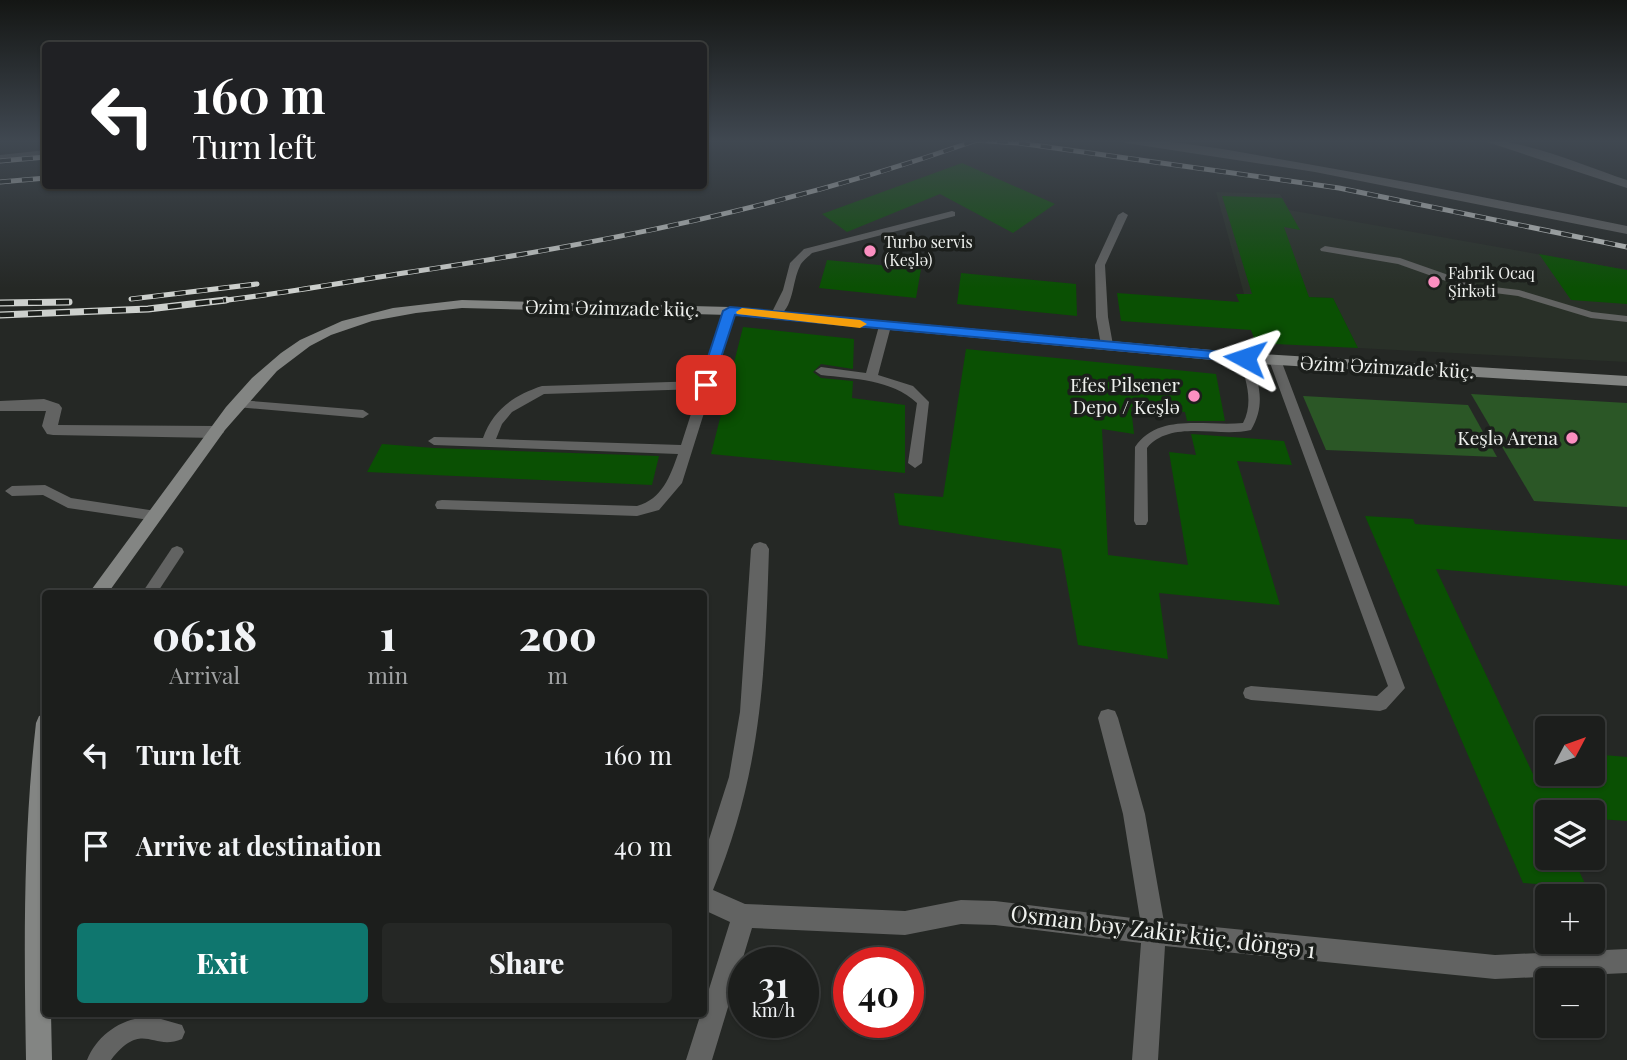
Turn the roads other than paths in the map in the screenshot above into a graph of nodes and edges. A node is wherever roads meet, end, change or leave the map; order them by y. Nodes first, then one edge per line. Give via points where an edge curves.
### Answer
1 (1425, 189) edge
2 (952, 214) dead end
3 (1123, 215) dead end
4 (1627, 230) edge
5 (1325, 249) dead end
6 (730, 311) junction
7 (778, 314) junction
8 (1627, 320) edge
9 (884, 326) junction
10 (1107, 345) junction
11 (1245, 358) junction
12 (1275, 360) junction
13 (821, 371) dead end
14 (872, 377) junction
15 (1627, 381) edge
16 (706, 385) junction
17 (240, 404) junction
18 (0, 406) edge
19 (363, 414) dead end
20 (216, 432) junction
21 (435, 441) dead end
22 (488, 442) junction
23 (685, 450) junction
24 (915, 463) dead end
25 (12, 491) dead end
26 (443, 505) dead end
27 (156, 516) junction
28 (1141, 521) dead end
29 (760, 549) dead end
30 (177, 552) dead end
31 (100, 590) edge
32 (151, 590) edge
33 (1251, 694) dead end
34 (1108, 718) dead end
35 (42, 792) edge
36 (707, 875) edge
37 (707, 899) edge
38 (744, 916) junction
39 (1154, 933) junction
40 (1627, 961) edge
41 (175, 1032) dead end
42 (39, 1060) edge
43 (98, 1060) edge
44 (699, 1060) edge
45 (1144, 1060) edge

1 - 4 street
2 - 7 lane via 808,251 795,263
3 - 10 lane via 1100,265
5 - 8 lane via 1400,261 1475,288 1519,293 1591,315
6 - 7 street, Əzim Əzimzade küç.
6 - 16 lane
6 - 17 street, Əzim Əzimzade küç. via 462,304 399,311 333,329 286,355
7 - 9 street, Əzim Əzimzade küç.
9 - 10 street, Əzim Əzimzade küç.
9 - 14 lane
10 - 11 street, Əzim Əzimzade küç.
11 - 12 street, Əzim Əzimzade küç.
11 - 28 lane via 1256,394 1247,427 1167,429 1152,435 1141,447
12 - 15 street, Əzim Əzimzade küç.
12 - 33 lane via 1397,688 1380,704
13 - 14 lane
14 - 24 lane via 909,389 923,401
16 - 22 lane via 542,390 504,411 494,422
16 - 23 lane
17 - 19 lane
17 - 20 street, Əzim Əzimzade küç.
18 - 20 street via 44,404 54,408 52,430
20 - 27 street, Əzim Əzimzade küç.
21 - 22 lane
22 - 23 lane
23 - 26 lane via 671,489 654,506 637,511
25 - 27 lane via 45,490 68,503
27 - 31 street, Əzim Əzimzade küç.
29 - 36 street via 753,690 742,759 732,808
30 - 32 lane
34 - 39 street via 1134,814
35 - 42 street
37 - 38 street, Osman bəy Zakir küç. döngə 1
38 - 39 street, Osman bəy Zakir küç. döngə 1 via 905,923 961,912 995,912
38 - 44 street
39 - 40 street, Osman bəy Zakir küç. döngə 1 via 1495,967
39 - 45 street
41 - 43 lane via 139,1026 127,1029

